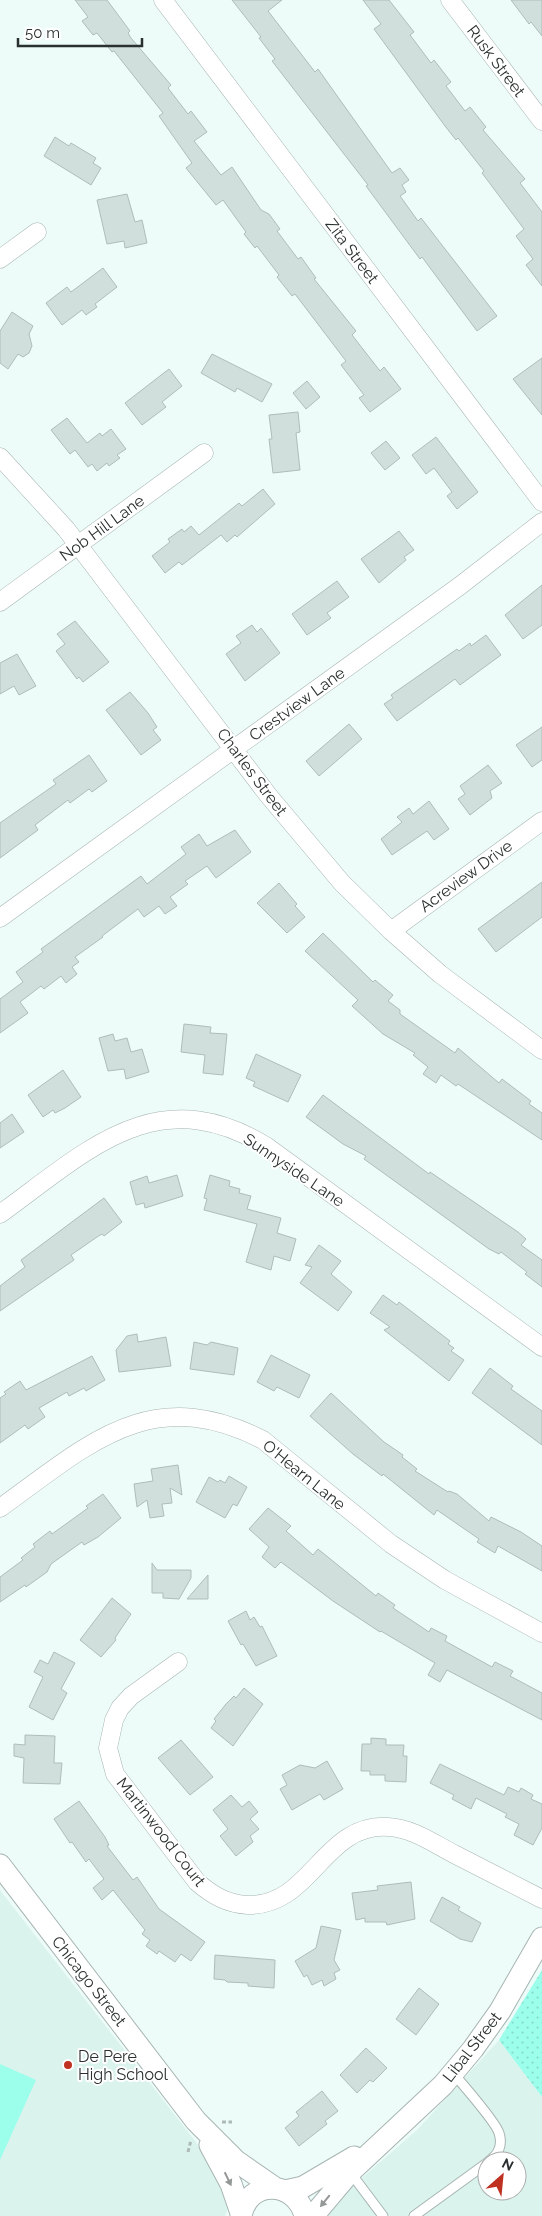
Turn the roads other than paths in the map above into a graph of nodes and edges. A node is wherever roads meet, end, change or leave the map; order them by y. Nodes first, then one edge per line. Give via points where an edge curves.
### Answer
1 (163, 0) edge
2 (450, 0) edge
3 (542, 121) edge
4 (37, 232) dead end
5 (0, 259) edge
6 (204, 453) dead end
7 (0, 457) edge
8 (542, 502) edge
9 (542, 522) edge
10 (79, 546) junction
11 (0, 602) edge
12 (234, 749) junction
13 (542, 820) edge
14 (0, 918) edge
15 (391, 931) junction
16 (542, 1050) edge
17 (0, 1214) edge
18 (542, 1347) edge
19 (0, 1508) edge
20 (542, 1633) edge
21 (178, 1662) dead end
22 (0, 1865) edge
23 (542, 1899) edge
24 (542, 1938) edge
25 (453, 2073) junction
26 (196, 2121) junction
27 (498, 2151) edge
28 (346, 2168) junction
29 (477, 2170) edge
30 (280, 2189) junction
31 (241, 2215) edge
32 (305, 2216) edge
33 (313, 2216) edge
34 (383, 2216) edge
35 (414, 2216) edge

1 - 8 street, Zita Street
2 - 3 street, Rusk Street
4 - 5 street
6 - 10 street, Nob Hill Lane
7 - 10 street, Charles Street via 51,510
9 - 12 street, Crestview Lane via 461,585
10 - 11 street, Nob Hill Lane
10 - 12 street, Charles Street
12 - 14 street, Crestview Lane
12 - 15 street, Charles Street via 304,840
13 - 15 street, Acreview Drive
15 - 16 street, Charles Street via 440,974
17 - 18 street, Sunnyside Lane via 97,1144 120,1132 168,1120 212,1123 235,1130 266,1146
19 - 20 street, O'Hearn Lane via 93,1441 115,1430 164,1417 216,1421 240,1428 263,1440 391,1544 445,1580
21 - 23 street, Martinwood Court via 131,1696 120,1708 108,1748 115,1774 197,1882 210,1893 240,1904 257,1905 279,1899 294,1890 334,1846 351,1835 387,1826 416,1834
22 - 26 street, Chicago Street
24 - 25 street, Libal Street via 500,2011
25 - 27 lane via 499,2132
25 - 28 street, Libal Street via 382,2140
26 - 30 street, Chicago Street via 236,2161
26 -> 31 street, Chicago Street via 231,2184
28 - 30 street, Libal Street via 303,2187
28 -> 33 street, Libal Street
28 - 34 lane
29 - 35 lane
30 - 31 street, Libal Street via 266,2189 250,2198
30 - 32 street, Chicago Street via 295,2196

